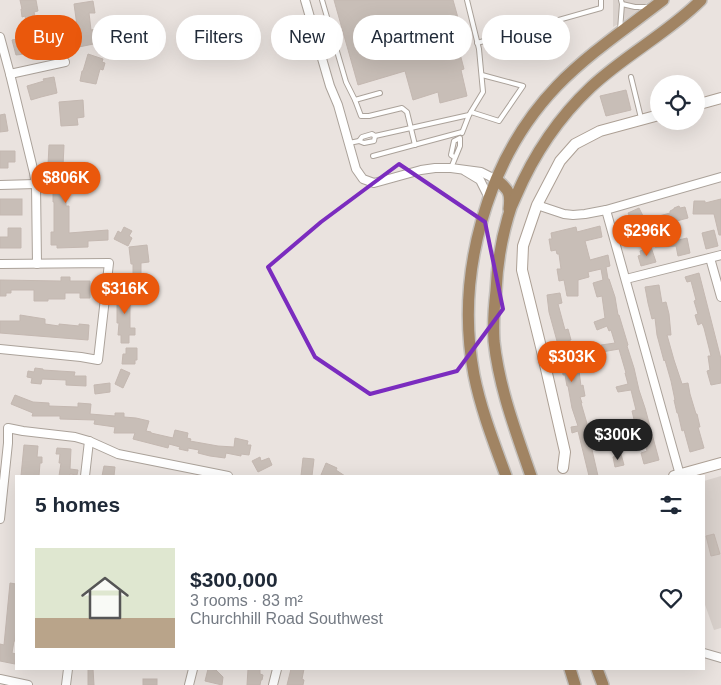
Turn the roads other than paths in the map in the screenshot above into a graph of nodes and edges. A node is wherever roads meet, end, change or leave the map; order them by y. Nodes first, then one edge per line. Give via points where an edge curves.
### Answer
1 (305, 0) edge
2 (322, 0) edge
3 (468, 0) edge
4 (601, 0) edge
5 (702, 0) edge
6 (621, 2) edge
7 (659, 3) edge
8 (620, 32) junction
9 (0, 37) edge
10 (477, 43) junction
11 (64, 62) dead end
12 (10, 74) junction
13 (482, 75) junction
14 (631, 77) dead end
15 (380, 93) dead end
16 (721, 98) edge
17 (355, 100) junction
18 (705, 102) edge
19 (470, 114) junction
20 (650, 118) edge
21 (642, 120) junction
22 (410, 128) junction
23 (462, 132) junction
24 (460, 138) junction
25 (349, 143) junction
26 (415, 145) junction
27 (373, 156) dead end
28 (454, 157) junction
29 (450, 168) junction
30 (464, 170) junction
31 (721, 177) edge
32 (497, 180) junction
33 (0, 184) edge
34 (36, 184) junction
35 (489, 198) junction
36 (537, 205) junction
37 (606, 210) junction
38 (508, 216) junction
39 (721, 254) edge
40 (710, 258) junction
41 (0, 264) edge
42 (37, 264) junction
43 (626, 279) junction
44 (721, 297) edge
45 (0, 349) edge
46 (89, 441) junction
47 (721, 463) edge
48 (563, 468) dead end
49 (85, 475) edge
50 (223, 475) edge
51 (506, 475) edge
52 (531, 475) edge
53 (677, 475) edge
54 (0, 514) edge
55 (705, 653) edge
56 (721, 658) edge
57 (68, 670) edge
58 (193, 670) edge
59 (277, 670) edge
60 (570, 670) edge
61 (597, 670) edge
62 (0, 679) edge
63 (28, 685) edge
64 (66, 685) edge
65 (190, 685) edge
66 (273, 685) edge
67 (575, 685) edge
68 (603, 685) edge

1 - 25 street
2 - 17 lane via 346,82
3 - 10 lane
4 - 10 lane via 601,8
5 - 38 main road via 620,62 577,100 539,150
6 - 7 lane via 632,6
6 - 8 lane
7 - 8 main road
8 - 32 main road via 556,87 517,141
9 - 12 street
10 - 13 lane
11 - 12 street
12 - 34 street
13 - 19 lane via 483,92
13 - 19 lane via 523,86 499,121
14 - 21 lane
15 - 17 lane
16 - 18 street
17 - 22 lane via 361,116 402,108 407,112
19 - 22 lane
19 - 23 lane
20 - 21 street
21 - 36 street via 600,131 575,144 560,161
22 - 25 lane via 375,136 374,140 364,143
22 - 26 lane
23 - 24 lane
23 - 26 lane
24 - 28 lane
24 - 28 lane via 454,140 451,155
25 - 29 street via 356,169 363,179 374,183 421,170
26 - 27 lane
28 - 29 lane
29 - 30 street
30 - 32 street via 481,172
30 - 35 street via 480,180
31 - 37 street
32 - 35 main road
32 - 38 main road via 507,188 510,201
33 - 34 street
34 - 42 street
35 - 51 main road via 472,264 469,330 480,399
36 - 37 street via 573,215
36 - 48 street via 523,246 522,270 565,452
37 - 43 street
38 - 52 main road via 498,263 494,340 503,388
39 - 40 street
40 - 43 street
40 - 44 street
41 - 42 street
42 - 45 street via 109,263 98,360
43 - 53 street
46 - 49 street
46 - 50 street via 118,454
46 - 54 street via 8,428
47 - 53 street
55 - 56 street
57 - 64 street
58 - 65 street
59 - 66 street
60 - 67 main road
61 - 68 main road
62 - 63 street

